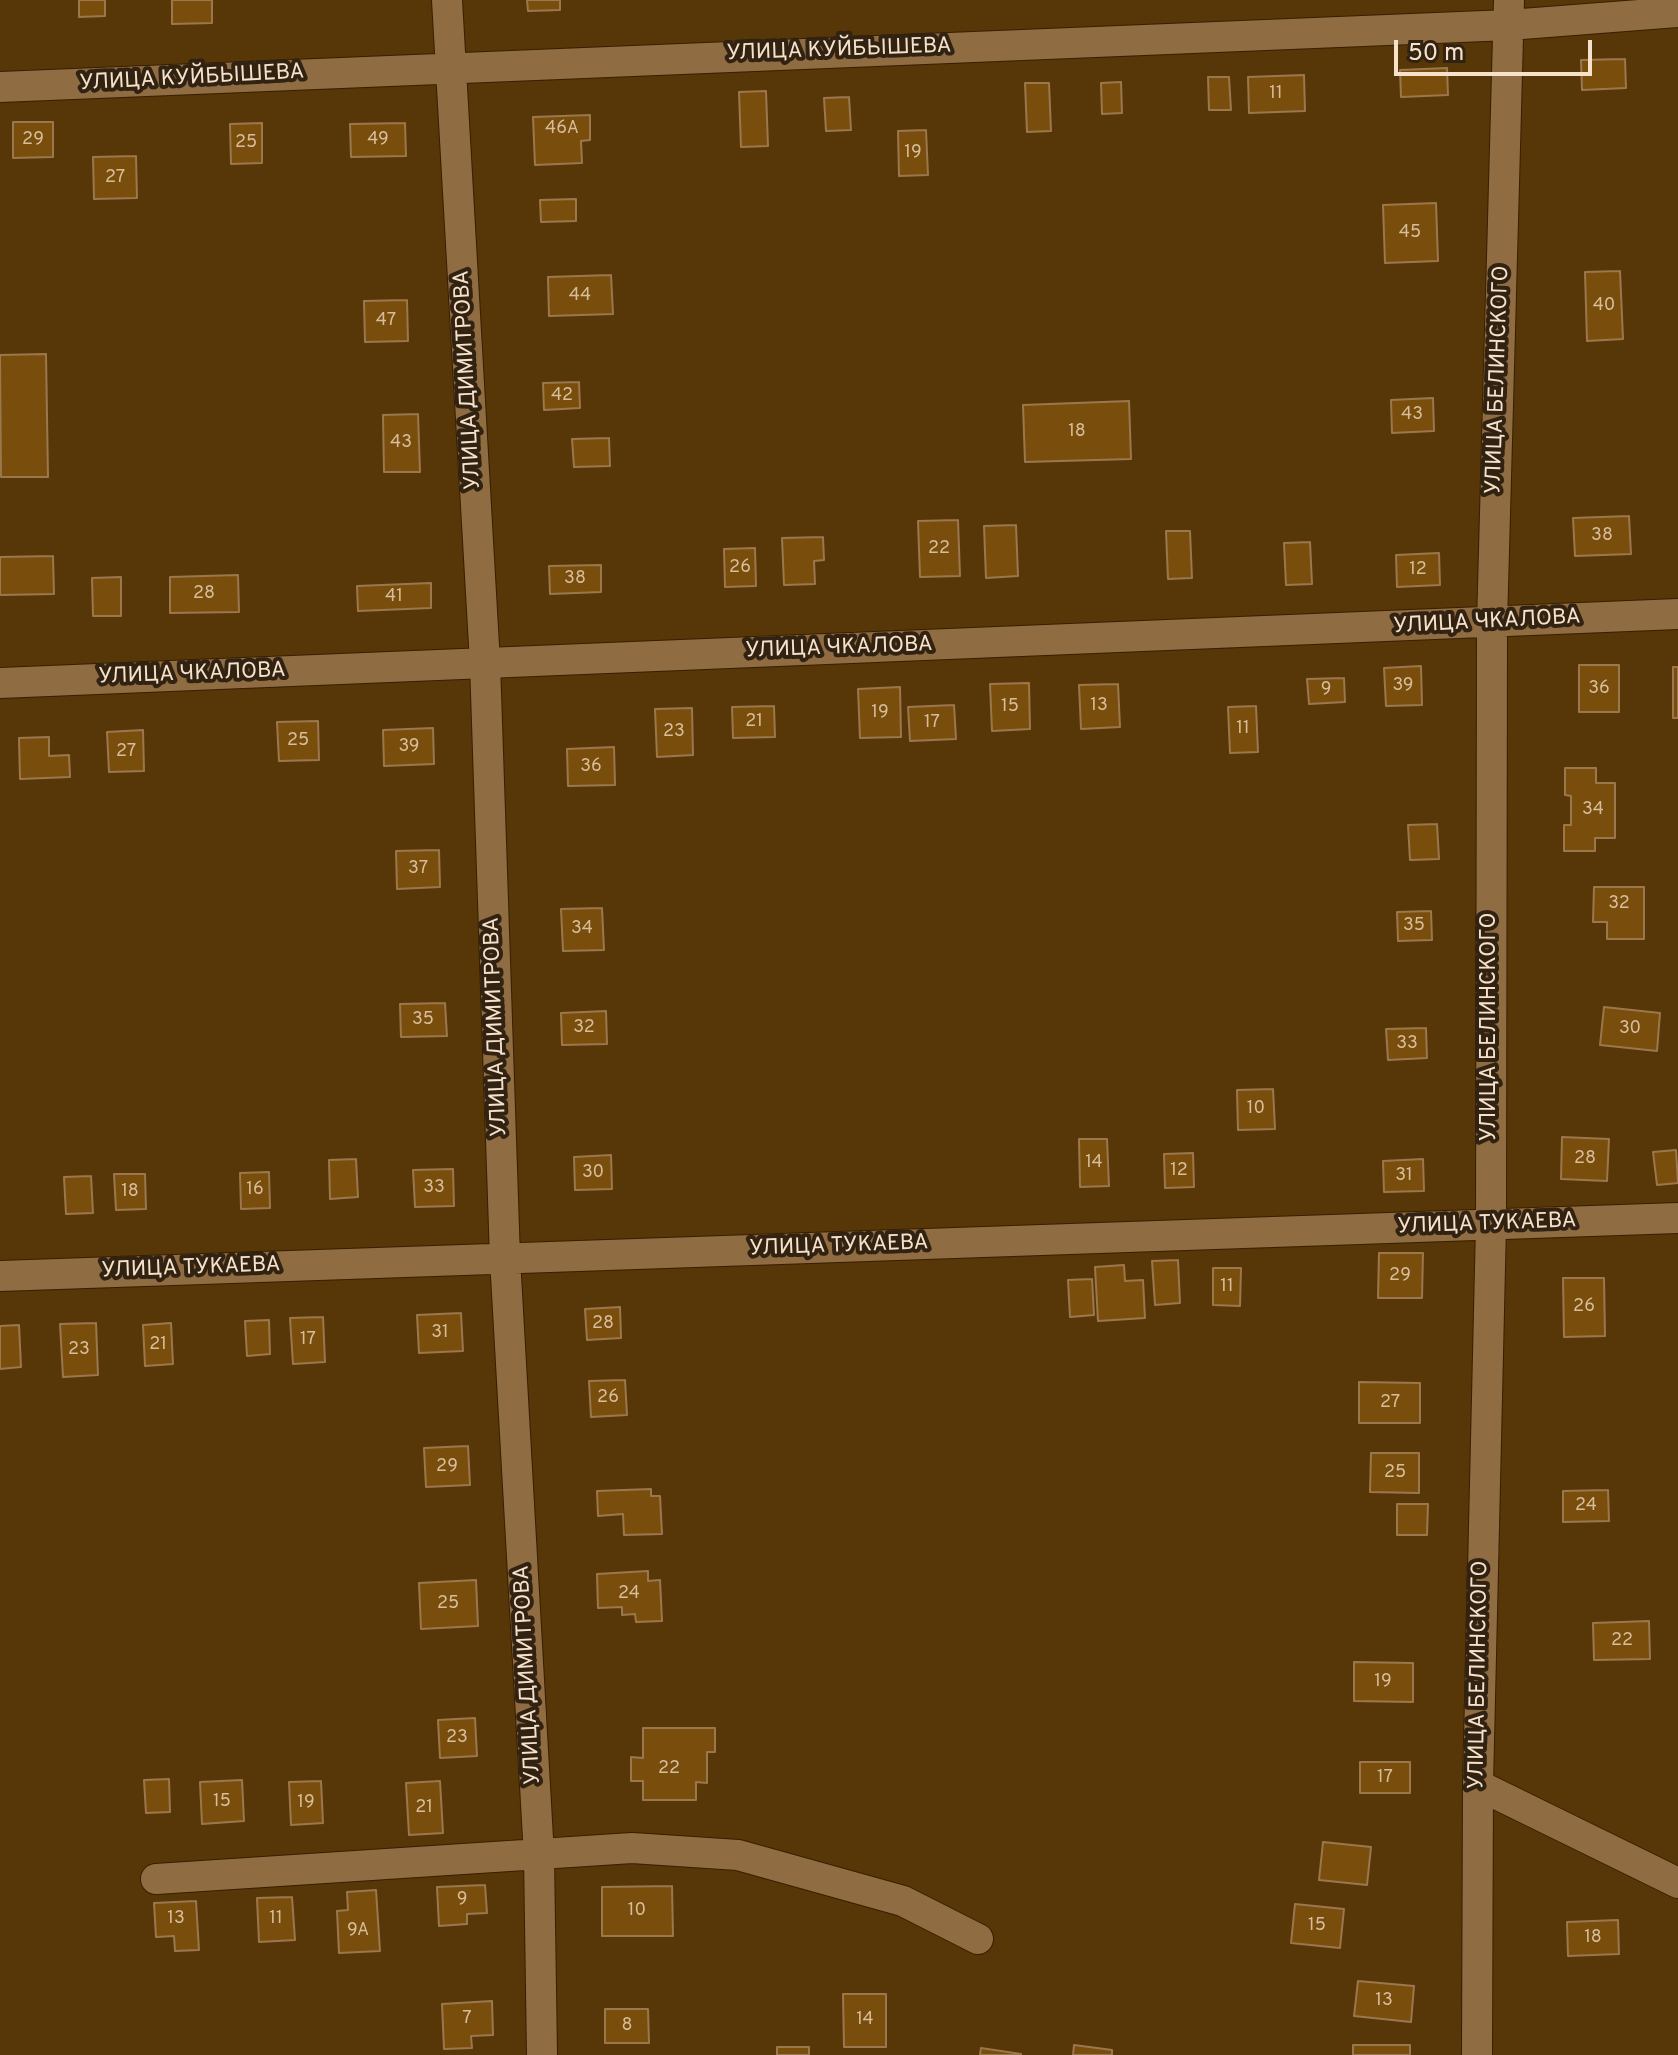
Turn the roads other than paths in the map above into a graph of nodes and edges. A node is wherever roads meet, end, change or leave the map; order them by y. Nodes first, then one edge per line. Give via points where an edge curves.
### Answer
1 (447, 0) edge
2 (1509, 12) edge
3 (1678, 12) edge
4 (451, 67) junction
5 (0, 87) edge
6 (1678, 614) edge
7 (1492, 624) junction
8 (485, 663) junction
9 (0, 683) edge
10 (1678, 1218) edge
11 (1491, 1225) junction
12 (505, 1258) junction
13 (0, 1276) edge
14 (1478, 1785) junction
15 (539, 1856) junction
16 (156, 1879) dead end
17 (1678, 1883) edge
18 (978, 1939) dead end
19 (542, 2055) edge
20 (1477, 2055) edge

1 - 4 street, УЛИЦА ДИМИТРОВА
2 - 3 street, УЛИЦА КУЙБЫШЕВА
2 - 4 street, УЛИЦА КУЙБЫШЕВА
2 - 7 street, УЛИЦА БЕЛИНСКОГО
4 - 5 street, УЛИЦА КУЙБЫШЕВА
4 - 8 street, УЛИЦА ДИМИТРОВА
6 - 7 street, УЛИЦА ЧКАЛОВА
7 - 8 street, УЛИЦА ЧКАЛОВА
7 - 11 street, УЛИЦА БЕЛИНСКОГО
8 - 9 street, УЛИЦА ЧКАЛОВА
8 - 12 street, УЛИЦА ДИМИТРОВА
10 - 11 street, УЛИЦА ТУКАЕВА
11 - 12 street, УЛИЦА ТУКАЕВА
11 - 14 street, УЛИЦА БЕЛИНСКОГО
12 - 13 street, УЛИЦА ТУКАЕВА
12 - 15 street, УЛИЦА ДИМИТРОВА
14 - 17 street
14 - 20 street, УЛИЦА БЕЛИНСКОГО
15 - 16 street
15 - 18 street via 632,1848 738,1855 903,1901
15 - 19 street, УЛИЦА ДИМИТРОВА

